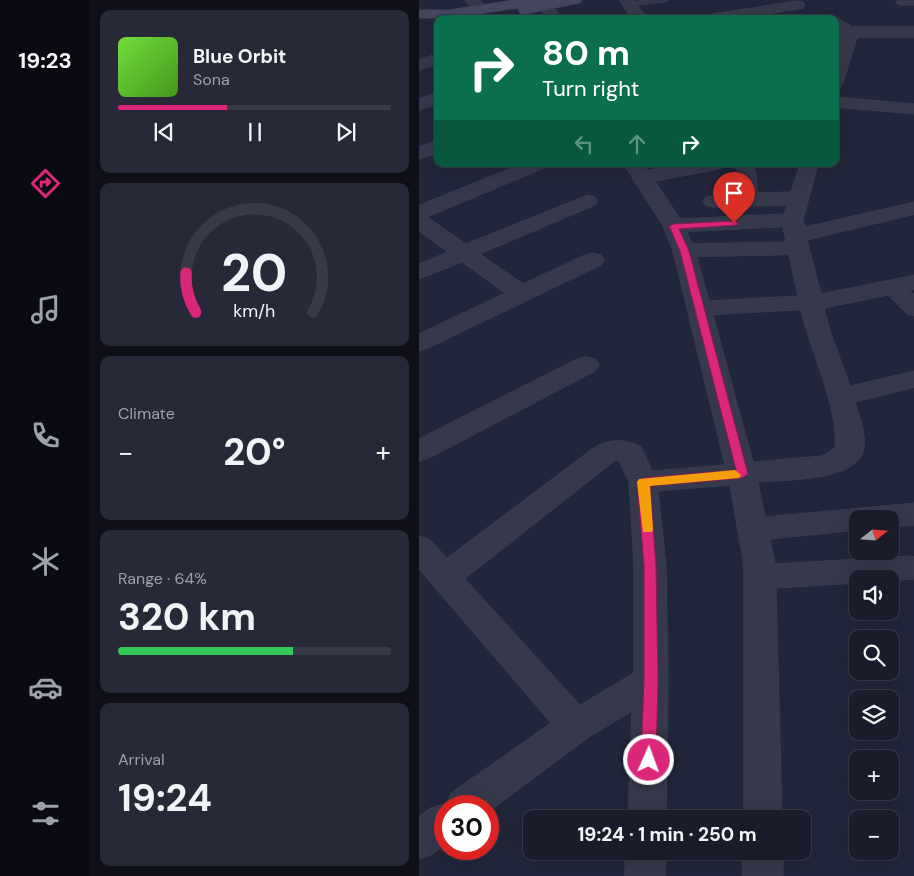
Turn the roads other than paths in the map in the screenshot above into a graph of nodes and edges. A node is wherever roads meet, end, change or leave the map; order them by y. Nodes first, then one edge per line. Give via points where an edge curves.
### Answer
1 (575, 0) edge
2 (665, 0) edge
3 (629, 2) edge
4 (793, 2) edge
5 (900, 3) dead end
6 (914, 3) edge
7 (476, 5) edge
8 (547, 5) edge
9 (443, 15) edge
10 (482, 15) edge
11 (637, 15) edge
12 (753, 15) edge
13 (821, 15) edge
14 (842, 31) edge
15 (914, 32) edge
16 (839, 53) edge
17 (839, 102) edge
18 (914, 109) edge
19 (434, 147) edge
20 (419, 153) edge
21 (530, 167) edge
22 (676, 167) edge
23 (745, 167) edge
24 (808, 167) edge
25 (638, 170) edge
26 (748, 199) junction
27 (588, 201) dead end
28 (713, 201) dead end
29 (914, 208) edge
30 (419, 213) edge
31 (419, 221) edge
32 (674, 226) junction
33 (796, 226) junction
34 (684, 251) junction
35 (465, 253) junction
36 (593, 260) dead end
37 (419, 272) edge
38 (904, 284) edge
39 (522, 294) junction
40 (812, 303) junction
41 (914, 309) edge
42 (700, 310) junction
43 (419, 343) edge
44 (586, 366) dead end
45 (914, 378) edge
46 (841, 397) junction
47 (419, 451) edge
48 (742, 474) junction
49 (643, 482) junction
50 (914, 514) edge
51 (899, 515) edge
52 (849, 520) edge
53 (753, 528) junction
54 (419, 548) edge
55 (911, 568) dead end
56 (445, 577) junction
57 (760, 577) junction
58 (651, 681) junction
59 (576, 726) junction
60 (480, 795) edge
61 (647, 810) edge
62 (763, 810) edge
63 (434, 829) edge
64 (419, 840) edge
65 (646, 860) edge
66 (763, 860) edge
67 (645, 876) edge
68 (763, 876) edge

1 - 8 street
2 - 3 lane
3 - 11 street
4 - 12 street
4 - 13 street
5 - 6 lane
7 - 8 street
7 - 9 street
8 - 10 street
14 - 15 street
14 - 16 street
17 - 18 street
19 - 20 street
21 - 30 street
22 - 25 street
23 - 26 street
24 - 33 street
25 - 32 street
26 - 28 street
26 - 33 street
27 - 35 street
29 - 33 street
31 - 35 street
32 - 33 street
32 - 34 street
33 - 34 street
33 - 40 street
34 - 42 street
35 - 37 street
35 - 39 street
36 - 39 street
38 - 40 street
38 - 41 street
39 - 43 street
40 - 42 street
40 - 46 street via 818,331
42 - 48 street
44 - 47 street
45 - 46 street
46 - 48 street via 850,439 849,452 839,461 825,466
48 - 49 street
48 - 53 street
49 - 56 street via 631,454 624,450 610,451
49 - 58 street via 650,565
50 - 51 street
52 - 53 street
53 - 57 street
54 - 56 street
55 - 57 street
56 - 59 street
57 - 62 street
58 - 59 street
58 - 61 street
59 - 60 street
63 - 64 street
65 - 67 street
66 - 68 street

